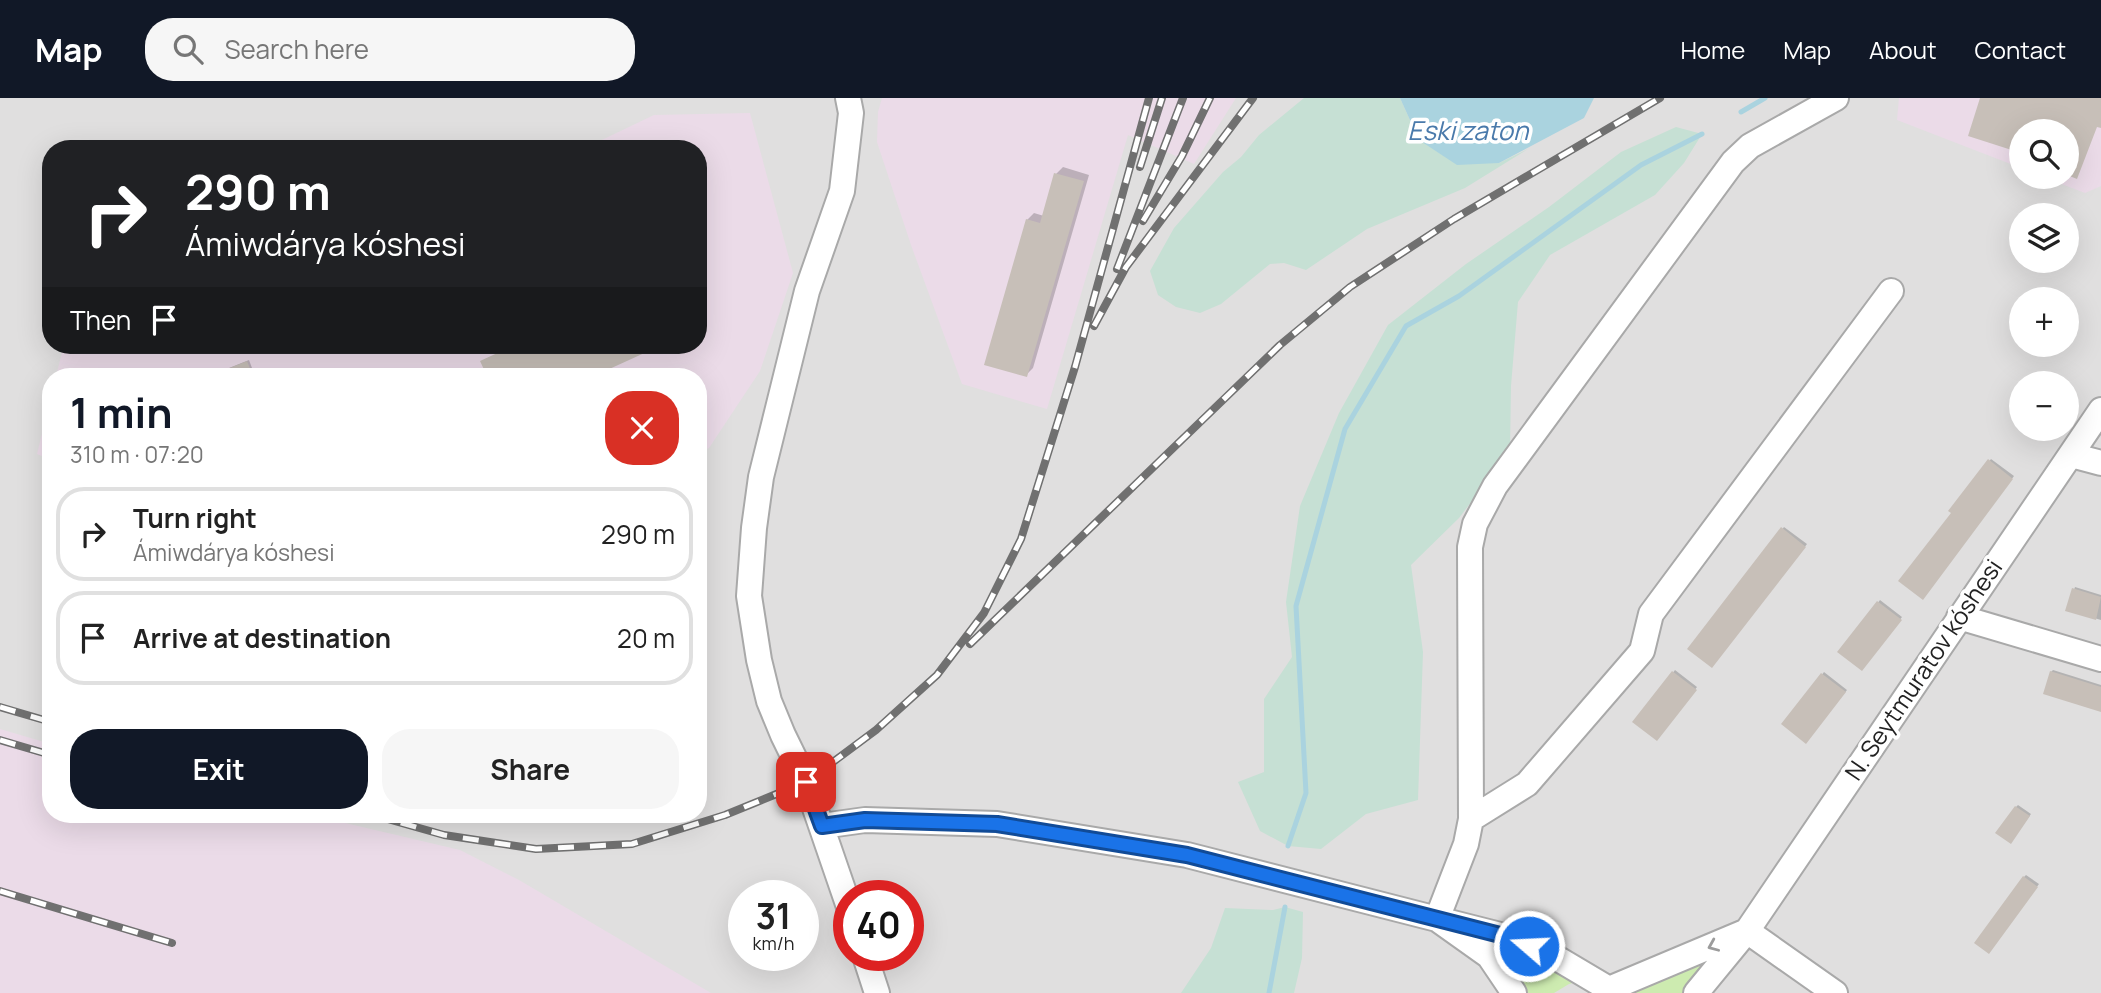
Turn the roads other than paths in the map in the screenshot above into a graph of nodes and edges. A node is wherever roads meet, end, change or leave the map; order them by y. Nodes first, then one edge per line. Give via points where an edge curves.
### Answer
1 (848, 98) edge
2 (1836, 98) edge
3 (1891, 291) dead end
4 (2101, 410) edge
5 (2071, 455) junction
6 (2101, 463) edge
7 (1959, 617) junction
8 (2101, 659) edge
9 (1471, 819) junction
10 (822, 826) junction
11 (840, 880) edge
12 (1437, 919) junction
13 (1747, 931) junction
14 (870, 971) edge
15 (1614, 991) edge
16 (877, 993) edge
17 (1514, 993) edge
18 (1577, 993) edge
19 (1696, 993) edge
20 (1835, 993) edge

1 - 10 street via 842,191 807,291 761,477 749,596 769,701
2 - 9 street via 1750,146 1733,162 1495,486 1475,524 1470,547
3 - 9 street via 1651,614 1642,651 1527,784
4 - 5 street, N. Seytmuratov kóshesi
5 - 6 street
5 - 7 street, N. Seytmuratov kóshesi
7 - 8 street
7 - 13 street, N. Seytmuratov kóshesi
9 - 12 street
10 - 11 street
10 - 12 street via 865,820 997,824 1187,855
12 - 15 street via 1508,937 1550,954
12 - 17 street via 1489,956
13 -> 15 street
13 - 19 street, N. Seytmuratov kóshesi
13 - 20 street
14 - 16 street
15 - 18 street

